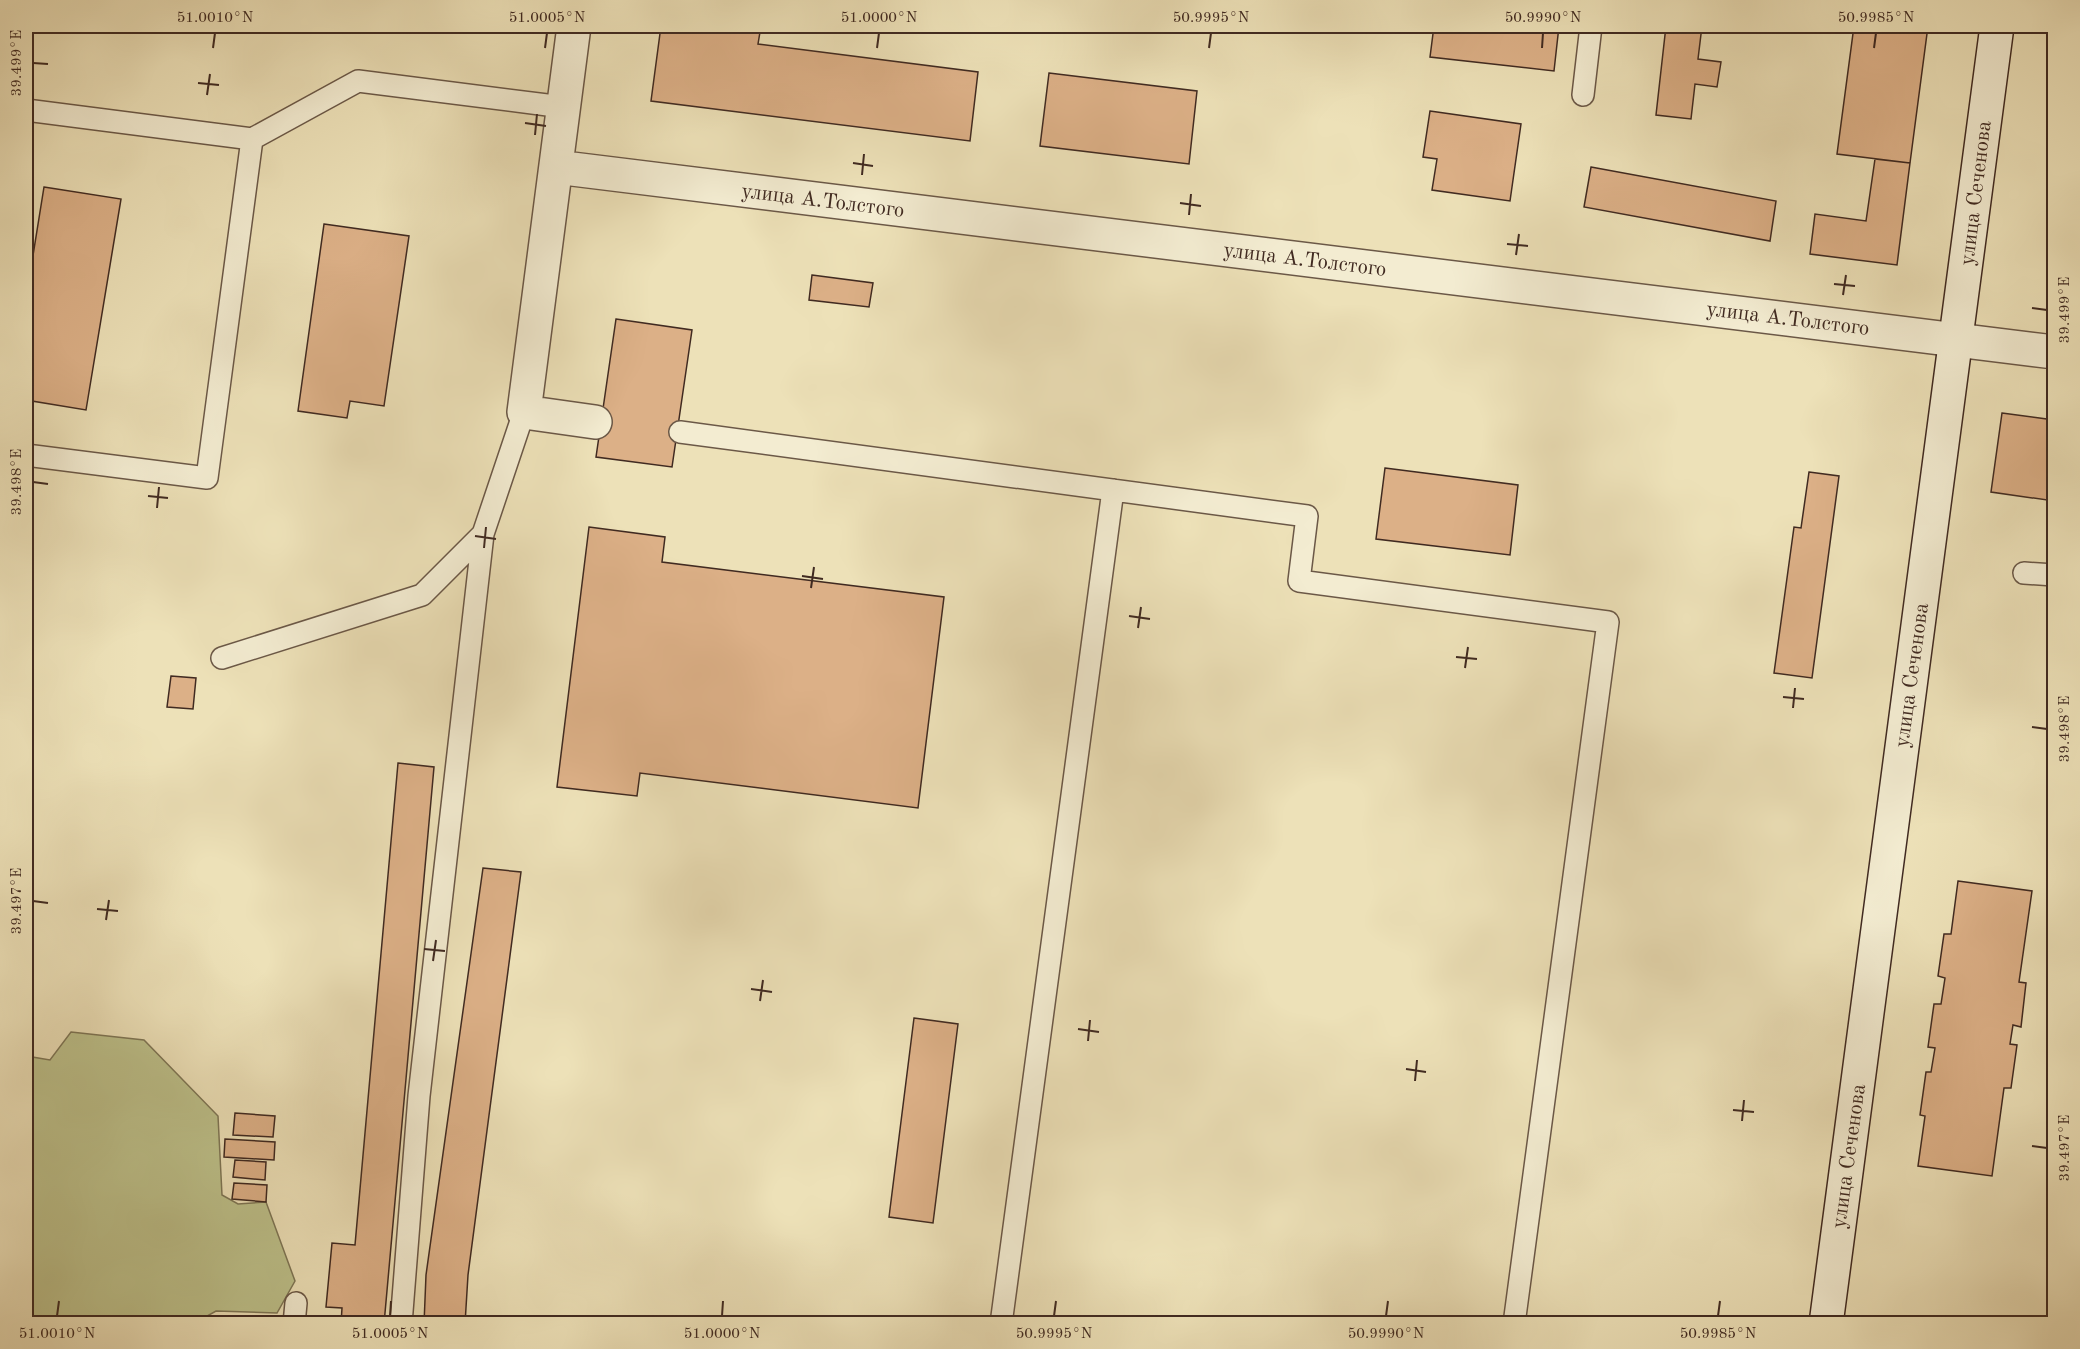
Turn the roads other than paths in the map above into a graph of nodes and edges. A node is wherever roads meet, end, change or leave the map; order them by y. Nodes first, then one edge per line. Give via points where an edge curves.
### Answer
1 (574, 26) edge
2 (1592, 26) edge
3 (1997, 26) edge
4 (1583, 95) dead end
5 (563, 107) junction
6 (26, 110) edge
7 (252, 139) junction
8 (556, 167) junction
9 (1956, 339) junction
10 (2055, 352) edge
11 (524, 412) junction
12 (595, 422) dead end
13 (680, 432) dead end
14 (26, 454) edge
15 (1113, 490) junction
16 (483, 534) junction
17 (2024, 573) dead end
18 (2055, 575) edge
19 (222, 658) dead end
20 (401, 1323) edge
21 (1001, 1323) edge
22 (1514, 1323) edge
23 (1826, 1323) edge

1 - 5 street
2 - 4 lane
3 - 9 street, улица Сеченова
5 - 7 lane via 358,81
5 - 8 street
6 - 7 lane
7 - 14 lane via 207,478
8 - 9 street, улица А.Толстого
8 - 11 street
9 - 10 street, улица А.Толстого
9 - 23 street, улица Сеченова
11 - 12 street
11 - 16 lane
13 - 15 lane
15 - 21 lane
15 - 22 lane via 1307,516 1299,581 1608,622
16 - 19 lane via 422,595
16 - 20 lane via 420,1084
17 - 18 lane

